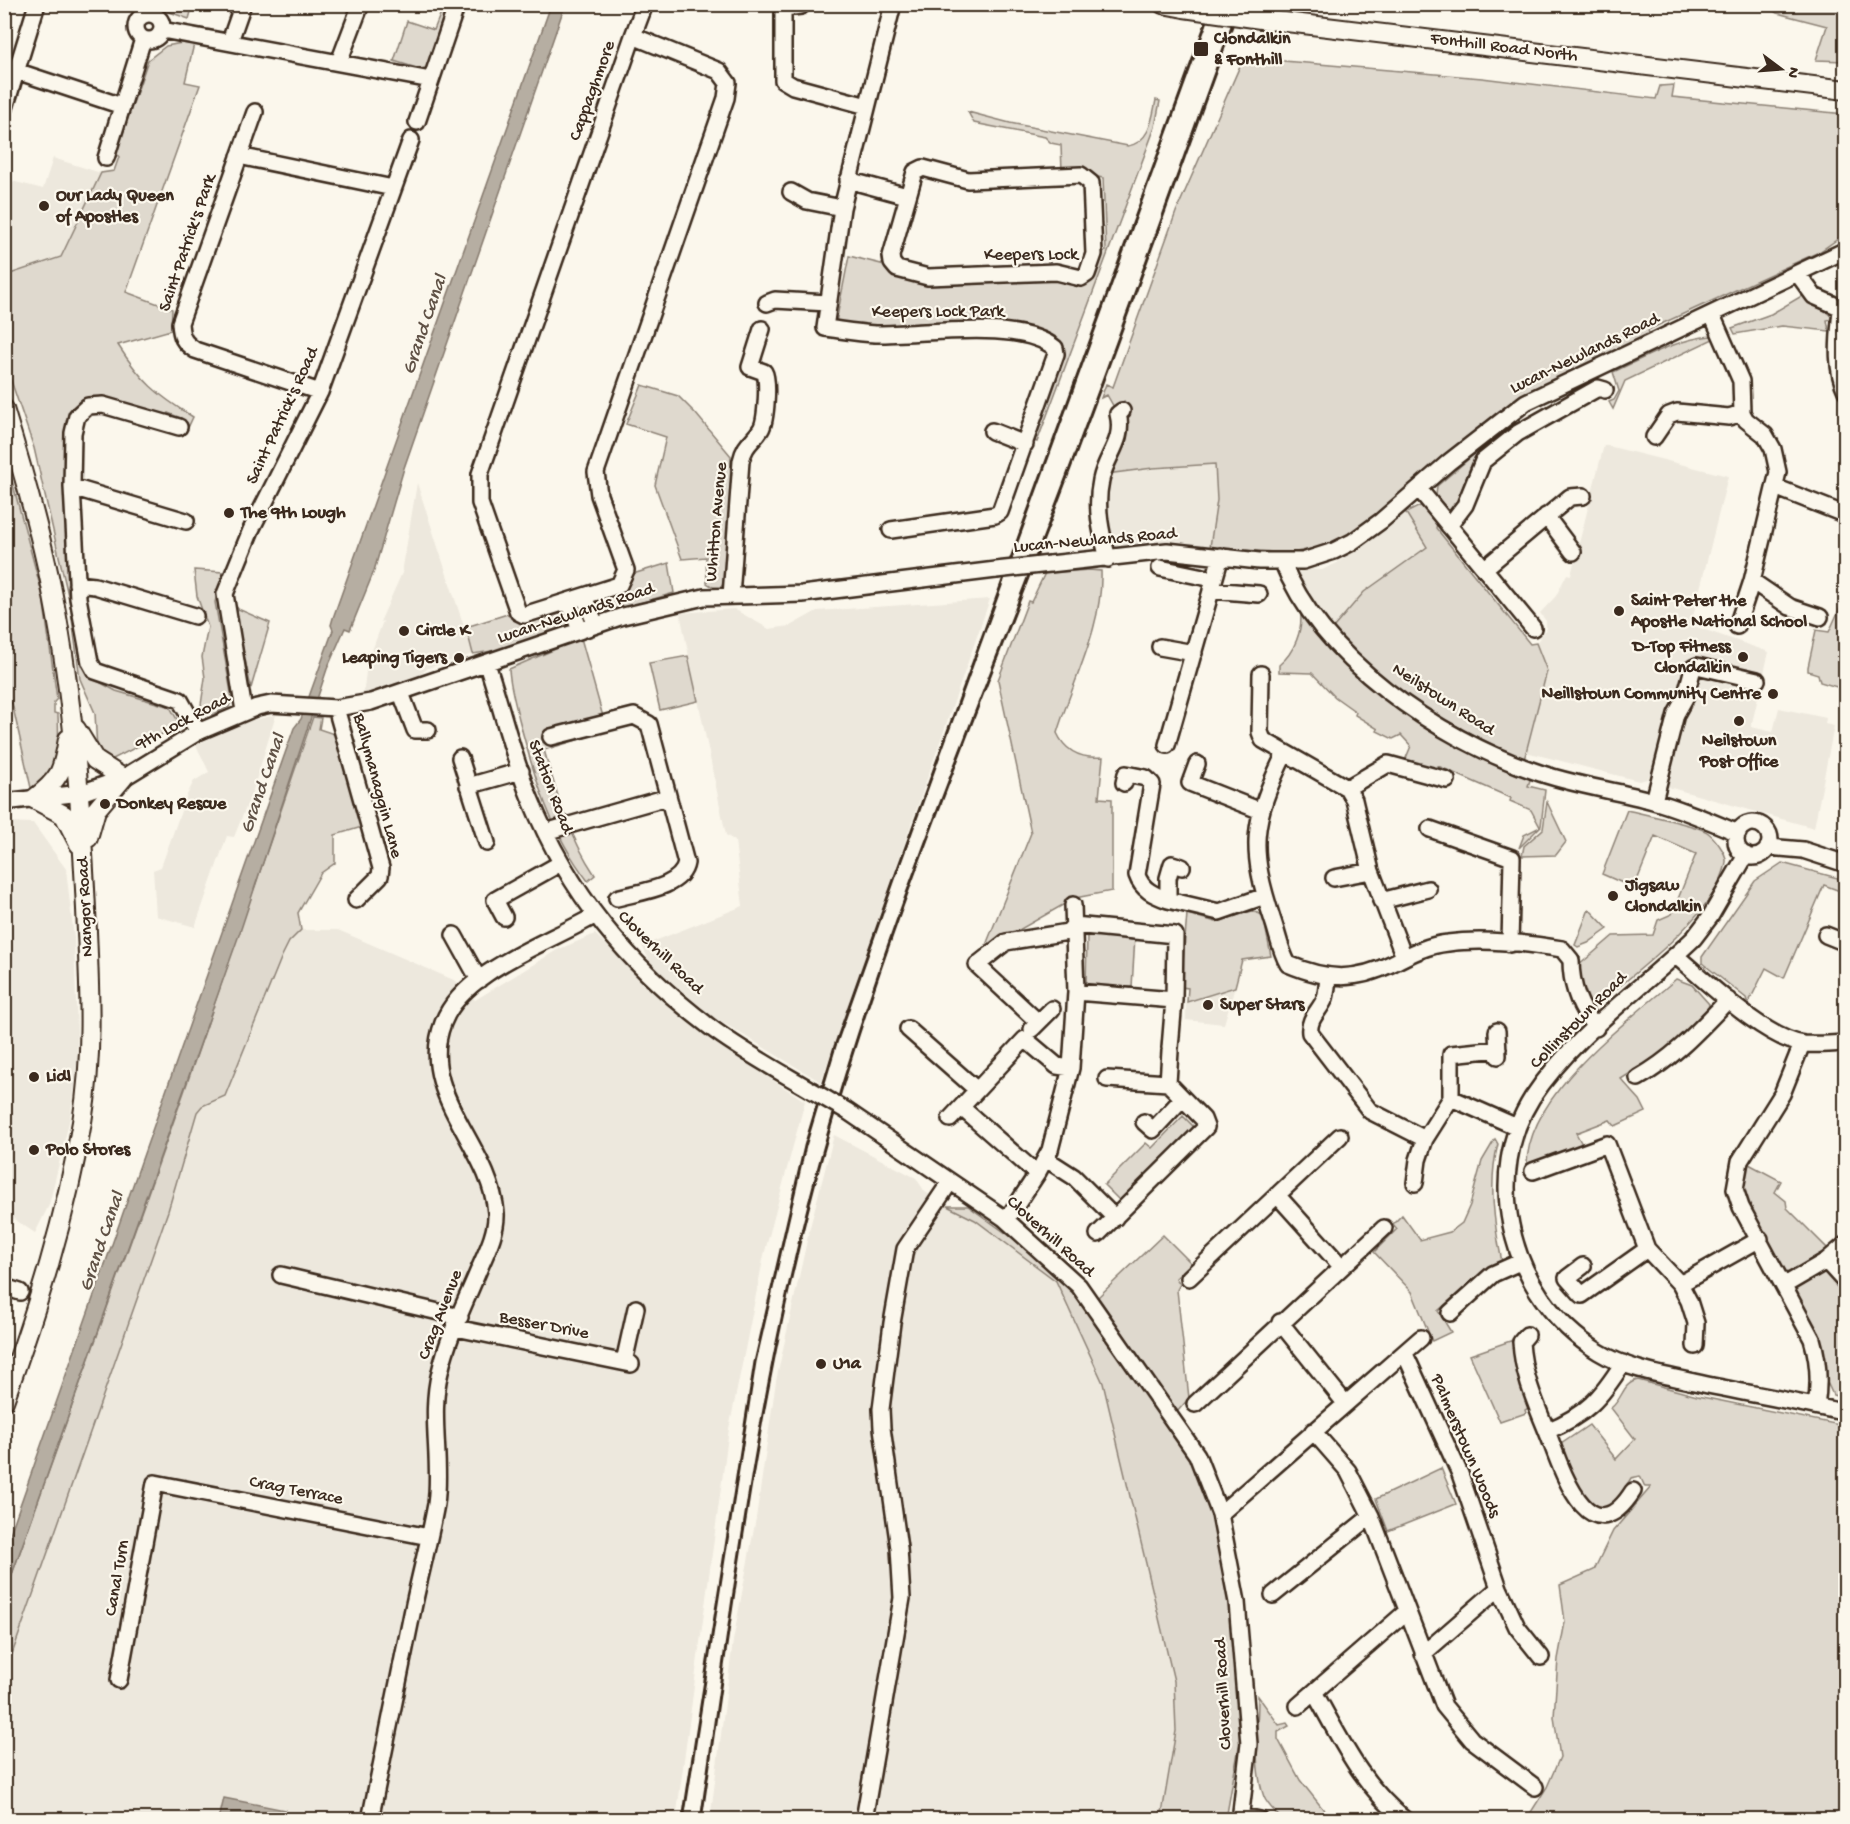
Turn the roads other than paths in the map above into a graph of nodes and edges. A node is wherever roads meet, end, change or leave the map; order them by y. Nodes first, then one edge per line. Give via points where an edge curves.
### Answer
1 (37, 4) edge
2 (243, 4) edge
3 (361, 4) edge
4 (457, 4) edge
5 (645, 4) edge
6 (893, 4) edge
7 (1163, 4) edge
8 (783, 6) edge
9 (801, 6) dead end
10 (144, 10) edge
11 (162, 30) junction
12 (633, 36) junction
13 (143, 39) junction
14 (230, 41) junction
15 (339, 62) junction
16 (11, 69) edge
17 (430, 81) junction
18 (1841, 88) edge
19 (122, 106) junction
20 (867, 106) junction
21 (4, 111) edge
22 (255, 112) dead end
23 (417, 122) dead end
24 (411, 140) dead end
25 (239, 156) junction
26 (106, 158) dead end
27 (848, 180) junction
28 (393, 188) junction
29 (791, 192) dead end
30 (907, 196) junction
31 (842, 207) junction
32 (1845, 250) edge
33 (1798, 274) junction
34 (767, 303) dead end
35 (828, 303) junction
36 (1843, 310) edge
37 (1712, 315) junction
38 (762, 329) dead end
39 (1605, 390) dead end
40 (1845, 391) edge
41 (320, 392) junction
42 (4, 409) edge
43 (1122, 411) dead end
44 (1742, 412) junction
45 (179, 427) dead end
46 (992, 431) dead end
47 (1654, 437) dead end
48 (1025, 444) junction
49 (72, 487) junction
50 (1775, 487) junction
51 (1419, 489) junction
52 (1583, 496) dead end
53 (1845, 515) edge
54 (1546, 516) junction
55 (186, 522) dead end
56 (1449, 526) junction
57 (891, 530) dead end
58 (1574, 552) dead end
59 (1221, 556) junction
60 (1108, 559) junction
61 (1282, 561) junction
62 (1160, 568) dead end
63 (1484, 569) junction
64 (1752, 581) junction
65 (77, 584) junction
66 (1212, 585) junction
67 (1259, 594) dead end
68 (730, 596) junction
69 (577, 600) junction
70 (195, 616) dead end
71 (1820, 617) dead end
72 (596, 625) junction
73 (1737, 626) dead end
74 (1533, 628) dead end
75 (580, 630) junction
76 (1160, 647) dead end
77 (1194, 653) junction
78 (487, 664) junction
79 (1261, 674) dead end
80 (1757, 680) dead end
81 (401, 693) junction
82 (336, 708) junction
83 (244, 711) junction
84 (71, 720) junction
85 (428, 730) dead end
86 (198, 732) junction
87 (551, 737) dead end
88 (1167, 745) dead end
89 (1285, 753) junction
90 (460, 758) dead end
91 (1197, 764) dead end
92 (520, 771) junction
93 (123, 778) junction
94 (1447, 780) dead end
95 (1124, 783) dead end
96 (468, 786) junction
97 (1347, 788) junction
98 (81, 793) junction
99 (668, 797) junction
100 (34, 799) junction
101 (1654, 801) junction
102 (4, 802) edge
103 (1261, 811) junction
104 (1430, 829) dead end
105 (545, 832) junction
106 (1738, 833) junction
107 (467, 834) dead end
108 (1768, 847) junction
109 (84, 854) junction
110 (1746, 855) junction
111 (561, 863) junction
112 (1845, 864) edge
113 (1182, 867) dead end
114 (1371, 871) junction
115 (1334, 878) dead end
116 (1428, 889) dead end
117 (1265, 896) junction
118 (617, 898) dead end
119 (356, 900) dead end
120 (1168, 900) junction
121 (1381, 901) junction
122 (1073, 905) dead end
123 (594, 916) junction
124 (504, 917) dead end
125 (1074, 925) junction
126 (454, 935) dead end
127 (1826, 935) dead end
128 (1845, 943) edge
129 (1510, 944) junction
130 (1676, 956) junction
131 (1404, 957) junction
132 (1328, 978) junction
133 (479, 980) junction
134 (1076, 992) junction
135 (1174, 1000) junction
136 (1728, 1000) junction
137 (1052, 1009) dead end
138 (1038, 1022) junction
139 (1596, 1028) junction
140 (908, 1029) dead end
141 (1497, 1031) dead end
142 (1025, 1039) junction
143 (1845, 1043) edge
144 (1802, 1044) junction
145 (1071, 1068) junction
146 (1107, 1078) dead end
147 (1638, 1078) dead end
148 (1168, 1083) junction
149 (977, 1090) junction
150 (1451, 1098) junction
151 (1182, 1099) junction
152 (962, 1108) junction
153 (950, 1119) dead end
154 (1144, 1122) dead end
155 (1517, 1127) junction
156 (1340, 1136) dead end
157 (1425, 1139) junction
158 (1046, 1159) junction
159 (1533, 1171) dead end
160 (1037, 1174) junction
161 (950, 1182) junction
162 (1415, 1183) dead end
163 (1276, 1195) junction
164 (1004, 1218) junction
165 (1115, 1218) junction
166 (1384, 1228) dead end
167 (1098, 1234) dead end
168 (1760, 1239) junction
169 (1845, 1244) edge
170 (1647, 1249) junction
171 (1826, 1261) junction
172 (1520, 1262) junction
173 (1341, 1266) junction
174 (1582, 1266) dead end
175 (281, 1275) dead end
176 (1189, 1278) dead end
177 (1845, 1282) edge
178 (1680, 1284) junction
179 (1785, 1285) junction
180 (4, 1287) edge
181 (20, 1292) dead end
182 (636, 1308) dead end
183 (1450, 1313) dead end
184 (458, 1322) junction
185 (1280, 1322) junction
186 (1527, 1335) dead end
187 (1421, 1338) dead end
188 (1695, 1346) dead end
189 (1405, 1354) junction
190 (1623, 1363) junction
191 (4, 1401) edge
192 (1345, 1403) junction
193 (1195, 1404) dead end
194 (1816, 1406) junction
195 (1845, 1413) edge
196 (1313, 1431) junction
197 (1547, 1431) junction
198 (155, 1483) joint
199 (1633, 1491) dead end
200 (1220, 1514) junction
201 (1371, 1516) junction
202 (429, 1537) junction
203 (1499, 1588) junction
204 (1273, 1595) dead end
205 (1406, 1612) junction
206 (1423, 1654) junction
207 (1541, 1657) dead end
208 (119, 1680) dead end
209 (1314, 1692) junction
210 (1298, 1706) dead end
211 (1535, 1787) dead end
212 (1241, 1818) edge
213 (370, 1820) edge
214 (864, 1820) edge
215 (1260, 1820) edge
216 (1405, 1820) edge

1 - 16 street
2 - 14 street
3 - 15 street
4 - 17 street
5 - 12 street
6 - 20 street
7 - 18 main road, Fonthill Road North, bridge
8 - 9 street
8 - 20 street via 783,80
10 - 11 street via 156,16
10 - 13 street via 136,28
11 - 13 street via 154,39
11 - 14 street
12 - 69 street, Cappaghmore via 480,474 480,503 518,612 530,614
12 - 69 street, Cappaghmore via 719,71 728,82 726,98 596,472 599,495 626,570 619,585
13 - 19 street
14 - 15 street
15 - 17 street
16 - 19 street
16 - 21 street
17 - 23 street
19 - 26 street
20 - 27 street
22 - 25 street, Saint Patrick's Park
24 - 28 street, Saint Patrick's Road
25 - 28 street
25 - 41 street, Saint Patrick's Park via 180,323 181,335 184,343 195,350
27 - 30 street
27 - 31 street
28 - 41 street, Saint Patrick's Road
29 - 31 street via 807,201
30 - 30 street, Keepers Lock via 891,260 897,269 928,277 1056,272 1081,278 1092,264 1092,183 1087,177 968,180 923,168 915,172
31 - 35 street
32 - 33 street, Lucan-Newlands Road
33 - 36 street via 1814,296
33 - 37 street, Lucan-Newlands Road
34 - 35 street
35 - 48 street, Keepers Lock Park via 825,328 873,334 1019,332 1051,344 1056,354
36 - 40 street via 1839,362
37 - 44 street via 1741,381
37 - 51 street, Lucan-Newlands Road via 1526,402
38 - 68 street, Whitton Avenue via 750,366 764,372 768,381 762,426 747,444 741,461
39 - 56 street via 1598,388 1532,424 1483,461 1465,505
41 - 83 street, Saint Patrick's Road via 251,530 225,594
42 - 84 main road, Nangor Road via 54,597
43 - 60 street via 1118,414 1122,429 1101,478 1097,508
44 - 47 street via 1730,417 1677,412 1669,415
44 - 50 street via 1773,449 1778,472
45 - 49 street via 103,405 88,406 77,416 73,433
46 - 48 street
48 - 57 street, Keepers Lock Park via 996,515
49 - 55 street
49 - 65 street
50 - 53 street
50 - 64 street
51 - 56 street
51 - 61 street, Lucan-Newlands Road via 1340,548 1303,561
52 - 54 street via 1569,497
54 - 58 street
54 - 63 street
56 - 63 street
59 - 60 street, Lucan-Newlands Road via 1167,551
59 - 61 street, Lucan-Newlands Road
59 - 66 street
60 - 68 street, Lucan-Newlands Road, bridge via 802,594
61 - 101 street, Neilstown Road via 1304,602 1350,658 1420,713 1466,742 1535,772
62 - 66 street
63 - 74 street
64 - 71 street via 1790,607
64 - 73 street
65 - 70 street
65 - 86 street via 90,662 95,671 180,700
66 - 67 street
66 - 77 street
68 - 72 street, Lucan-Newlands Road via 704,597
69 - 72 street
69 - 75 street
72 - 75 street, Lucan-Newlands Road
75 - 78 street, Lucan-Newlands Road
76 - 77 street
77 - 88 street
78 - 81 street, 9th Lock Road
78 - 92 street, Station Road
79 - 89 street via 1260,732 1263,740
80 - 101 street via 1693,668 1676,714
81 - 82 street, 9th Lock Road
81 - 85 street via 415,730
82 - 83 street, 9th Lock Road via 272,704
82 - 119 street, Ballymanaggin Lane via 381,868 380,876
83 - 86 street, 9th Lock Road
84 - 93 main road via 95,760
84 - 98 main road, Nangor Road
84 - 100 main road via 62,771
86 - 93 street, 9th Lock Road
87 - 99 street via 634,716 643,718 649,724
89 - 97 street
89 - 103 street
90 - 96 street
91 - 103 street via 1190,783
92 - 96 street
92 - 105 street, Station Road
93 - 98 street, 9th Lock Road
93 - 109 main road via 96,810
94 - 97 street via 1388,764
95 - 120 street via 1126,774 1146,778 1152,784 1137,875 1150,892
96 - 107 street via 485,837
97 - 114 street via 1354,800
98 - 100 street, 9th Lock Road
98 - 109 main road, Nangor Road
99 - 105 street
99 - 118 street via 685,872 675,881
100 - 102 street, 9th Lock Road
100 - 109 main road via 64,815
101 - 106 street, Neilstown Road
103 - 117 street via 1256,851
104 - 129 street via 1512,858
105 - 111 street, Station Road
106 - 108 street via 1749,824 1761,825 1769,835
106 - 110 street via 1737,844
108 - 110 street via 1758,856
108 - 112 street via 1803,850
109 - 191 main road, Nangor Road via 89,1032 83,1121 54,1253
110 - 130 street, Collinstown Road via 1710,917
111 - 123 street, Station Road
111 - 124 street via 495,900
113 - 120 street via 1172,864
114 - 115 street
114 - 121 street
116 - 121 street
117 - 120 street via 1219,912
117 - 132 street via 1288,964
121 - 131 street
122 - 125 street
123 - 133 street, Crag Avenue
123 - 161 street, Cloverhill Road, bridge via 654,980 711,1028 847,1111
125 - 134 street
125 - 135 street via 1174,934
125 - 138 street via 1068,932 1006,942 977,965
126 - 133 street
127 - 128 street
129 - 131 street via 1447,943
129 - 139 street via 1562,949 1571,960 1571,979 1582,1010
130 - 136 street
130 - 139 street, Collinstown Road
131 - 132 street via 1377,970
132 - 157 street via 1326,997 1309,1025 1310,1033 1370,1111
133 - 184 street, Crag Avenue via 458,997 447,1013 436,1058 441,1086 484,1166 493,1190 496,1216 491,1240
134 - 135 street
134 - 145 street
135 - 148 street
136 - 144 street via 1762,1025
136 - 147 street via 1694,1037 1661,1065
137 - 138 street
138 - 142 street
139 - 155 street, Collinstown Road via 1548,1078
140 - 149 street
141 - 150 street via 1498,1052 1451,1054
142 - 145 street via 1057,1066
142 - 149 street
143 - 144 street
144 - 168 street via 1782,1094 1740,1161 1736,1174 1741,1207
145 - 158 street
146 - 148 street
148 - 151 street
149 - 152 street
150 - 155 street
150 - 157 street
151 - 154 street via 1153,1130
151 - 165 street via 1206,1127
152 - 153 street
152 - 160 street
155 - 172 street, Collinstown Road via 1508,1158 1507,1209
156 - 163 street
157 - 162 street
158 - 160 street
158 - 165 street via 1074,1177
159 - 170 street via 1607,1144
160 - 164 street
161 - 164 street, Cloverhill Road
161 - 214 street via 905,1249 892,1323 881,1409 902,1598
163 - 173 street
163 - 176 street
164 - 200 street, Cloverhill Road via 1079,1286 1197,1455
165 - 167 street
166 - 173 street
168 - 178 street
168 - 179 street
169 - 171 street
170 - 174 street via 1582,1295 1567,1278
170 - 178 street
171 - 177 street
171 - 179 street
172 - 183 street via 1493,1274
172 - 190 street, Collinstown Road via 1551,1309 1576,1336
173 - 185 street
175 - 184 street, Besser Drive
178 - 188 street via 1696,1323
179 - 194 street via 1819,1360
180 - 181 street
182 - 184 street, Besser Drive via 628,1363
184 - 202 street, Crag Avenue via 439,1376 437,1490
185 - 192 street
185 - 193 street
186 - 197 street via 1521,1342 1523,1367
187 - 189 street
189 - 192 street
189 - 203 street, Palmerstown Woods via 1460,1474
190 - 194 street, Collinstown Road via 1665,1376
190 - 197 street via 1603,1395 1578,1415
192 - 196 street
194 - 195 street, Collinstown Road
196 - 200 street
196 - 201 street via 1348,1471
197 - 199 street via 1565,1479 1589,1513 1611,1514 1624,1505
198 - 202 street, Crag Terrace
198 - 208 street, Canal Turn
200 - 212 street, Cloverhill Road via 1237,1602 1249,1744
201 - 204 street
201 - 205 street
202 - 213 street, Crag Avenue
203 - 206 street
203 - 207 street, Palmerstown Woods via 1517,1627
205 - 206 street
205 - 209 street
206 - 211 street via 1444,1706 1472,1740
209 - 210 street
209 - 216 street via 1357,1770 1381,1800
212 - 215 street

